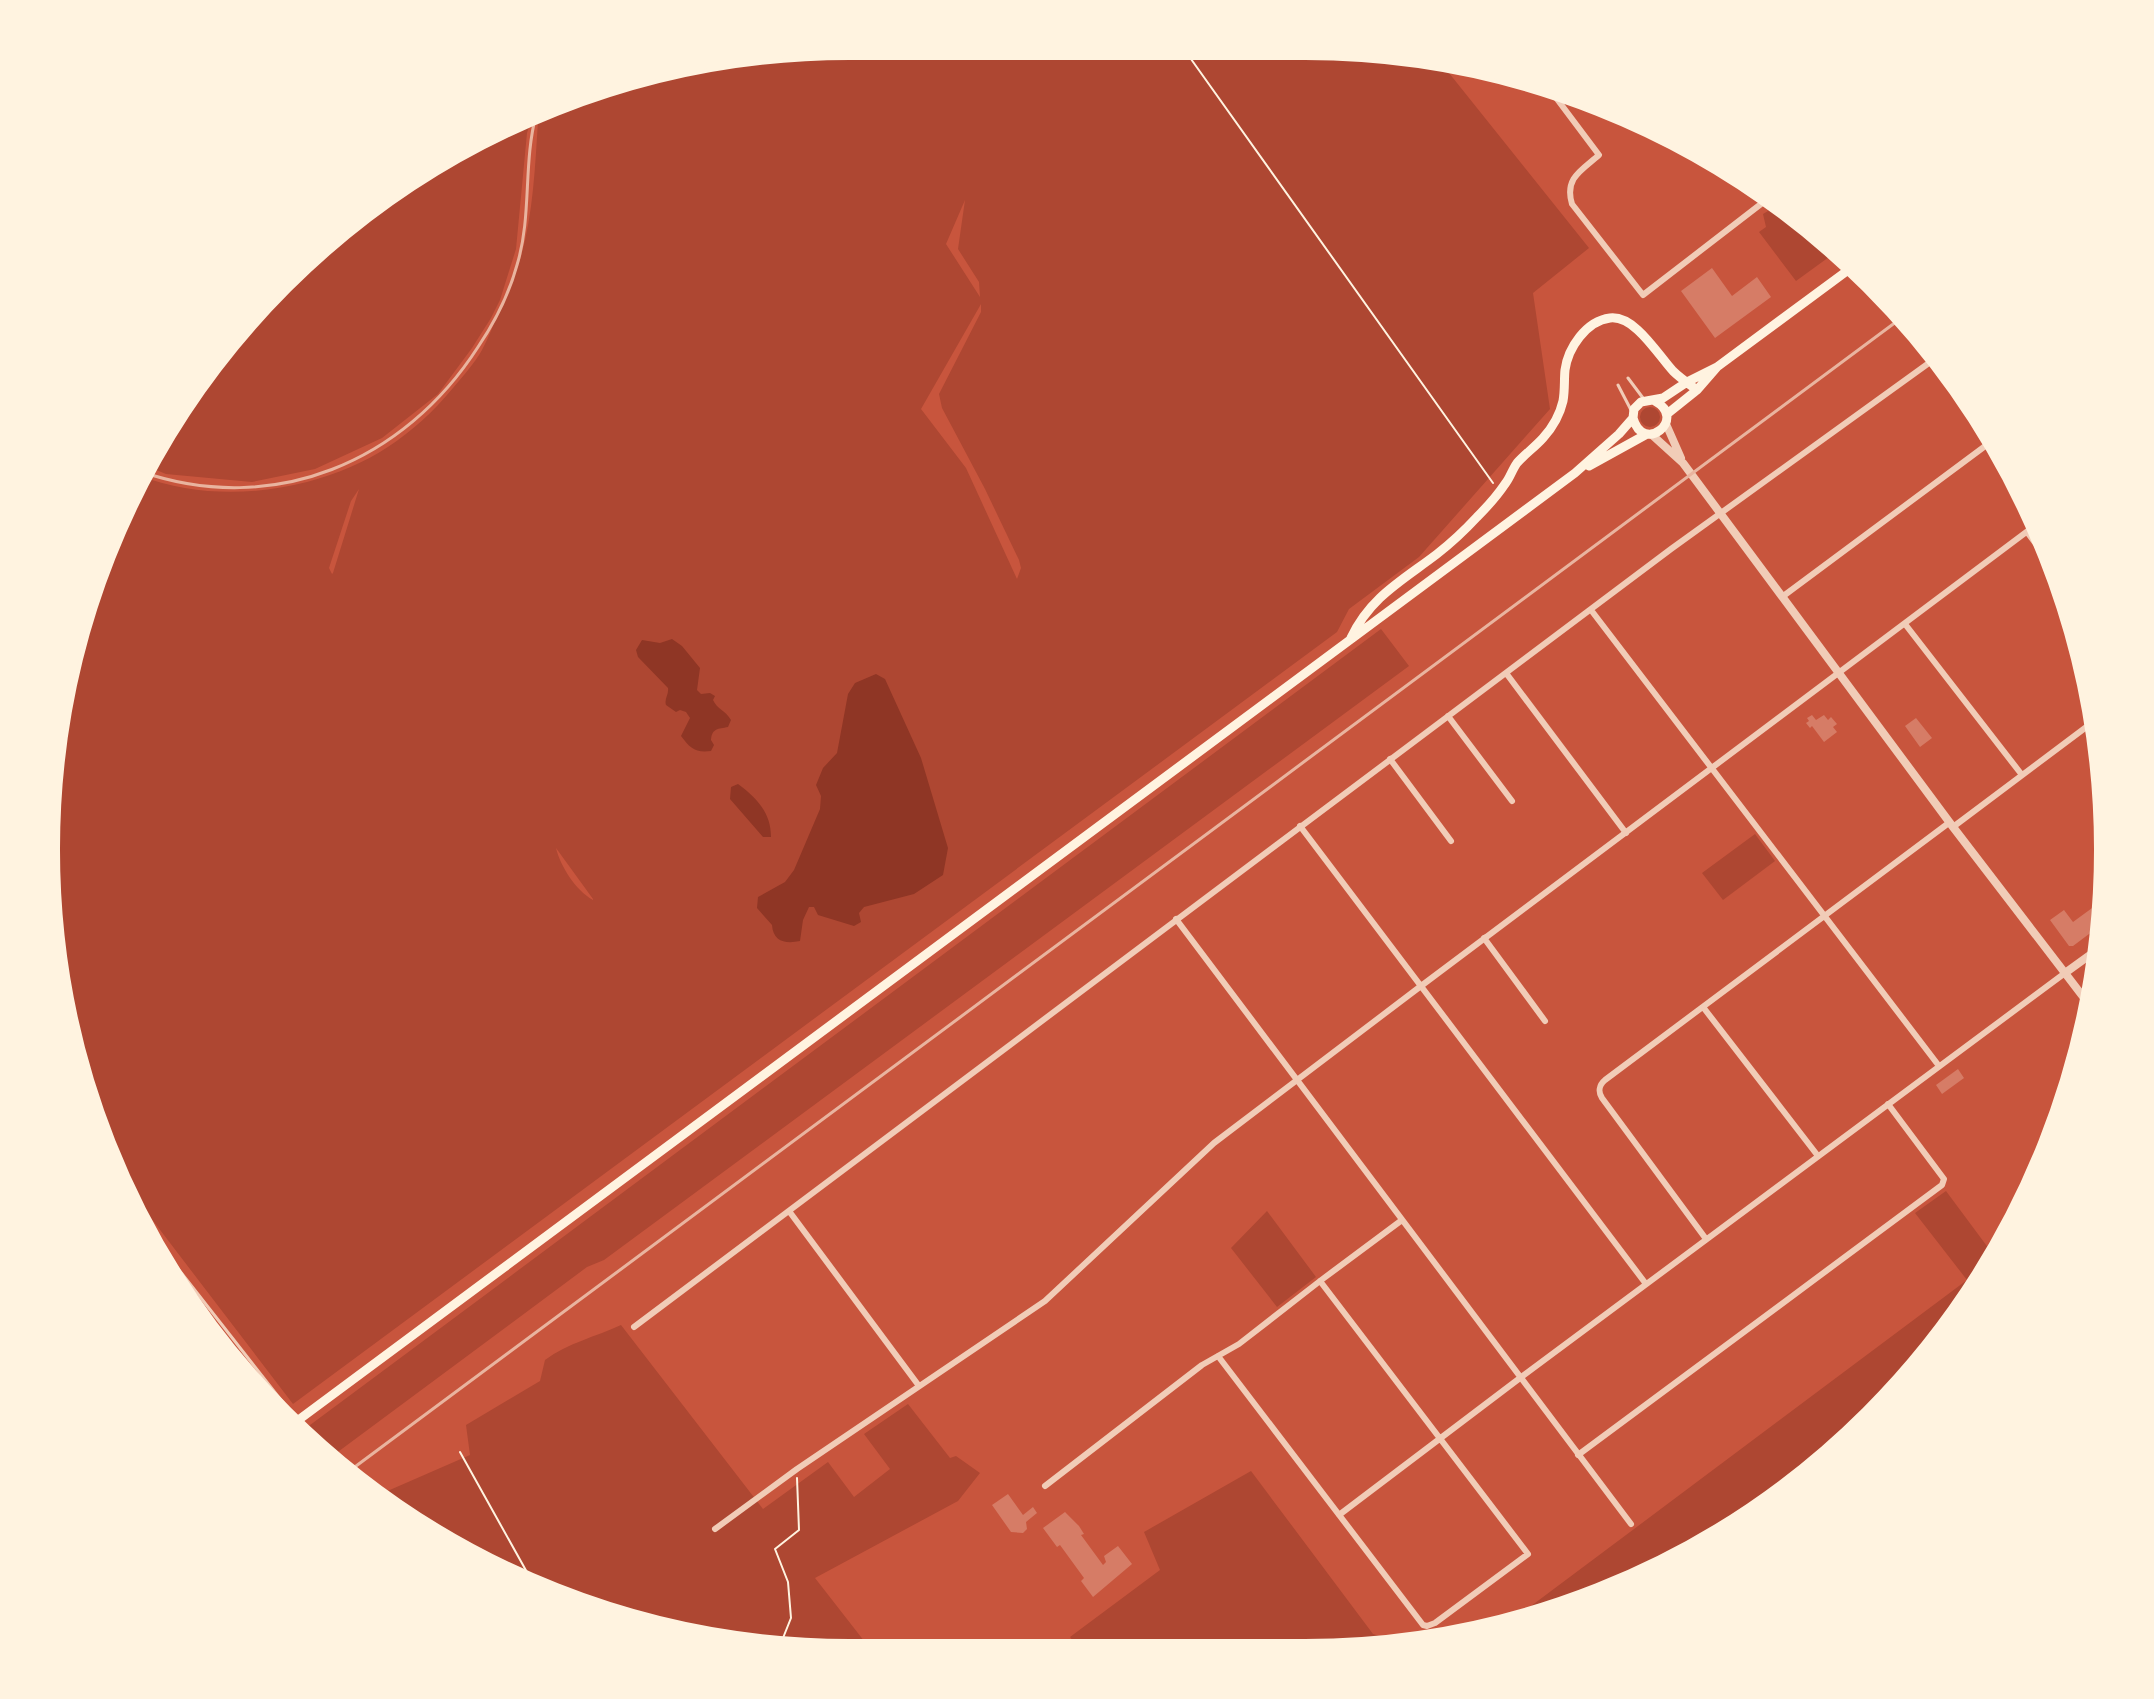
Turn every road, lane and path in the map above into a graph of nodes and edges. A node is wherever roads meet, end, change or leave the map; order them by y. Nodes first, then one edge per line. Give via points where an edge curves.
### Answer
1 (1190, 58) edge
2 (1560, 100) edge
3 (1761, 204) edge
4 (1845, 272) edge
5 (1928, 363) edge
6 (1717, 367) junction
7 (1628, 378) dead end
8 (1687, 382) junction
9 (1618, 385) dead end
10 (1697, 390) junction
11 (1650, 400) junction
12 (1633, 416) junction
13 (1666, 419) junction
14 (1649, 434) junction
15 (1985, 446) edge
16 (1683, 463) junction
17 (1575, 473) junction
18 (1498, 492) junction
19 (1721, 513) junction
20 (2027, 532) joint
21 (2032, 539) edge
22 (1782, 597) junction
23 (1591, 610) junction
24 (1905, 624) junction
25 (1349, 641) junction
26 (1506, 673) junction
27 (1839, 673) junction
28 (1448, 716) junction
29 (2086, 727) edge
30 (1390, 759) junction
31 (1712, 768) junction
32 (2022, 775) junction
33 (1512, 801) dead end
34 (1952, 825) junction
35 (1300, 826) junction
36 (1626, 833) junction
37 (1451, 841) dead end
38 (1826, 916) junction
39 (1176, 919) junction
40 (1484, 938) junction
41 (2089, 956) edge
42 (2065, 973) junction
43 (1421, 986) junction
44 (2082, 996) edge
45 (1703, 1007) junction
46 (1545, 1021) dead end
47 (1939, 1066) junction
48 (1297, 1079) junction
49 (1888, 1104) junction
50 (1818, 1156) junction
51 (789, 1211) junction
52 (1402, 1220) junction
53 (1706, 1239) junction
54 (185, 1279) edge
55 (1320, 1281) junction
56 (1646, 1284) junction
57 (634, 1327) dead end
58 (1218, 1356) junction
59 (260, 1378) edge
60 (1520, 1378) junction
61 (919, 1386) junction
62 (300, 1419) edge
63 (1440, 1439) junction
64 (460, 1452) dead end
65 (1578, 1455) junction
66 (797, 1469) junction
67 (1045, 1486) dead end
68 (1339, 1515) junction
69 (1631, 1524) dead end
70 (715, 1529) dead end
71 (527, 1572) edge
72 (783, 1638) edge

1 - 18 path
2 - 3 street via 1599,155 1573,179 1572,204 1643,295
4 - 6 main road
5 - 19 street
6 - 8 main road
6 - 10 main road
7 - 11 lane
8 - 10 main road
8 - 11 main road
8 - 18 main road via 1630,324 1616,318 1595,324 1570,352 1563,401 1552,427
9 - 12 lane
10 - 13 main road
11 - 12 main road via 1637,405
11 - 13 main road via 1663,406
12 - 14 main road via 1635,427
12 - 17 main road
13 - 14 main road via 1657,433
13 - 16 street
14 - 16 street
14 - 17 main road
15 - 22 street
16 - 19 street
17 - 25 main road
18 - 25 main road via 1439,552 1384,592
19 - 22 street
19 - 23 street
20 - 21 street
20 - 24 street
22 - 27 street
23 - 26 street
23 - 31 street
24 - 27 street
24 - 32 street
25 - 62 main road
26 - 28 street
26 - 36 street
27 - 31 street
27 - 34 street
28 - 30 street
28 - 33 street
29 - 32 street
30 - 35 street
30 - 37 street
31 - 36 street
31 - 38 street
32 - 34 street
34 - 38 street
34 - 42 street
35 - 39 street
35 - 43 street
36 - 40 street
38 - 45 street
38 - 47 street
39 - 48 street
39 - 51 street
40 - 43 street
40 - 46 street
41 - 42 street
42 - 44 street
42 - 47 street
43 - 48 street
43 - 56 street
45 - 50 street
45 - 53 street via 1599,1089
47 - 49 street
48 - 52 street
48 - 61 street via 1214,1143 1045,1301
49 - 50 street
49 - 65 street via 1944,1179 1942,1185
50 - 53 street
51 - 57 street
51 - 61 street
52 - 55 street
52 - 60 street
53 - 56 street
54 - 59 lane
55 - 58 street
55 - 63 street
56 - 60 street
58 - 67 street
58 - 68 street
60 - 63 street
60 - 65 street
61 - 66 street
63 - 68 street
63 - 68 street via 1528,1554 1427,1626
64 - 71 path
65 - 69 street
66 - 70 street
66 - 72 path via 799,1530 775,1549 788,1582 791,1618

